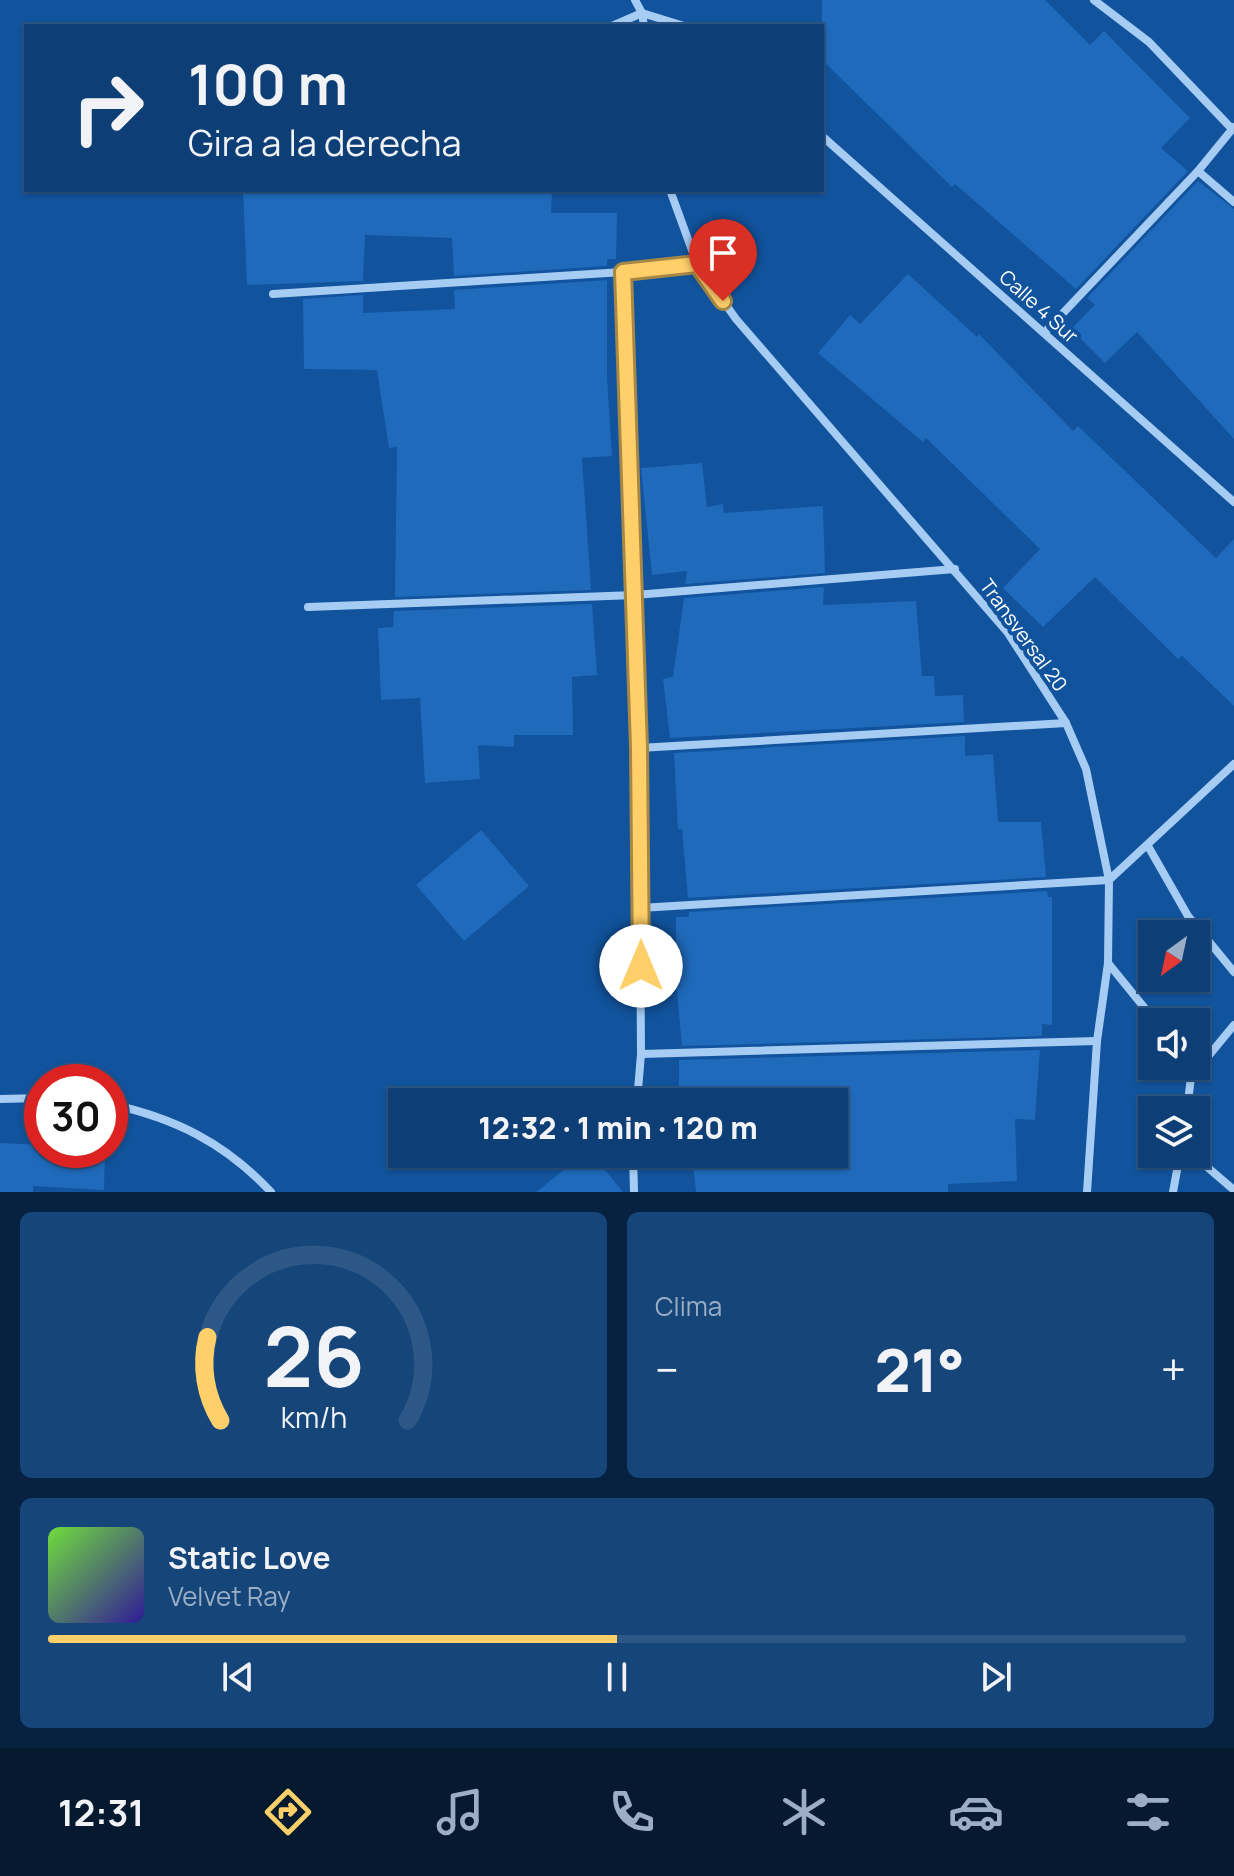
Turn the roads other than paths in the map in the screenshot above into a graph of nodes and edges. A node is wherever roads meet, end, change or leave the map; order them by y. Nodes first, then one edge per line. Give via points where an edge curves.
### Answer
1 (635, 0) edge
2 (1094, 0) edge
3 (642, 13) junction
4 (617, 24) edge
5 (644, 24) edge
6 (678, 24) edge
7 (1233, 128) edge
8 (824, 138) edge
9 (1198, 171) junction
10 (671, 192) edge
11 (1234, 202) edge
12 (697, 264) junction
13 (623, 272) junction
14 (273, 294) dead end
15 (1045, 332) junction
16 (1234, 502) edge
17 (955, 569) junction
18 (635, 595) junction
19 (308, 607) dead end
20 (1066, 723) junction
21 (639, 748) junction
22 (1234, 765) edge
23 (1148, 846) junction
24 (1109, 880) junction
25 (640, 908) junction
26 (1108, 963) junction
27 (1234, 972) edge
28 (1145, 1008) edge
29 (1234, 1025) edge
30 (1097, 1041) junction
31 (641, 1054) junction
32 (1210, 1054) edge
33 (638, 1088) edge
34 (24, 1098) edge
35 (0, 1099) edge
36 (128, 1108) edge
37 (633, 1168) edge
38 (1177, 1168) edge
39 (1208, 1168) edge
40 (1234, 1190) edge
41 (271, 1192) edge
42 (634, 1192) edge
43 (1087, 1192) edge
44 (1173, 1192) edge

1 - 3 street
2 - 7 street via 1149,42
3 - 4 street
3 - 5 street
3 - 6 street
7 - 9 street
8 - 15 street, Calle 4 Sur
9 - 11 street
9 - 15 street
10 - 12 street, Transversal 20
12 - 13 street
12 - 17 street, Transversal 20 via 767,355
13 - 14 street
13 - 18 street
15 - 16 street, Calle 4 Sur
17 - 18 street
17 - 20 street, Transversal 20 via 1008,633
18 - 19 street
18 - 21 street
20 - 21 street
20 - 24 street, Transversal 20 via 1086,769
21 - 25 street
22 - 23 street
23 - 24 street
23 - 27 street via 1188,916
24 - 25 street
24 - 26 street, Transversal 20
25 - 31 street
26 - 28 street
26 - 30 street, Transversal 20
29 - 32 street
30 - 31 street
30 - 43 street, Transversal 20
31 - 33 street
34 - 35 street
36 - 41 street via 190,1129 227,1151
37 - 42 street
38 - 44 street
39 - 40 street

